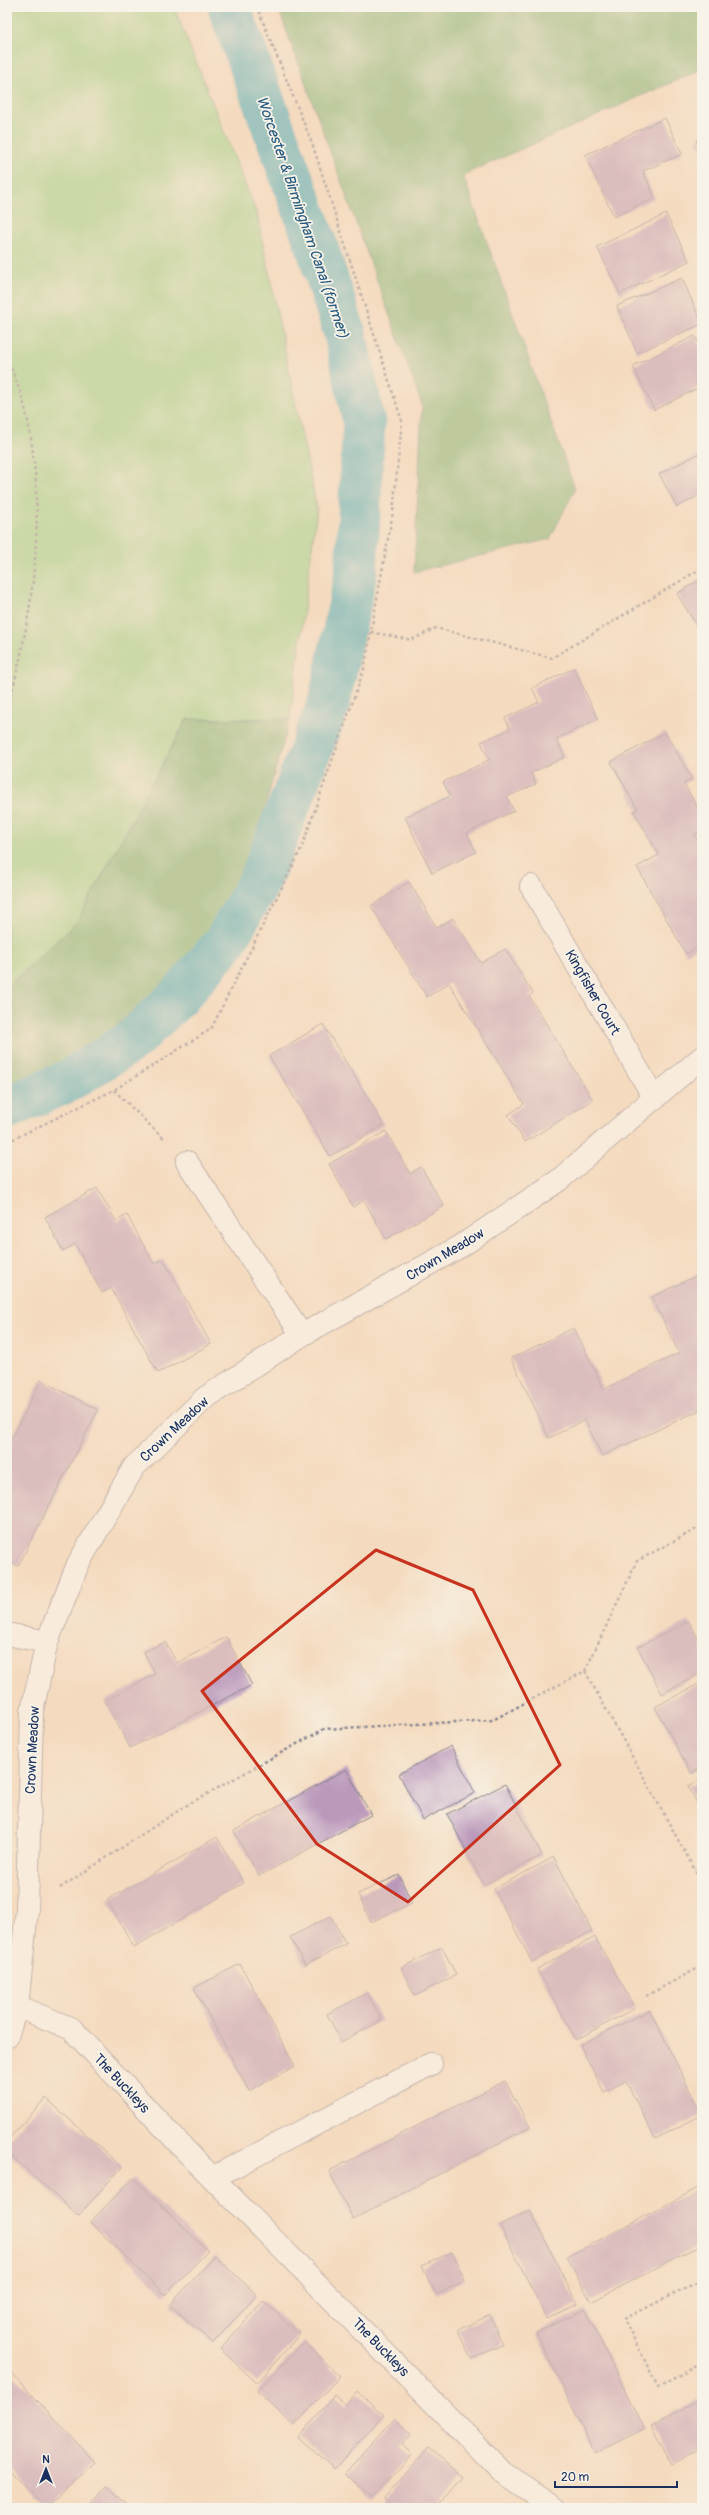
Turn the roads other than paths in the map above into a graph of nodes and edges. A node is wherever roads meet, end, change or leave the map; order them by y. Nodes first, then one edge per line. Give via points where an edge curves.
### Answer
1 (531, 886) dead end
2 (702, 1058) edge
3 (655, 1099) junction
4 (187, 1162) road end
5 (302, 1335) junction
6 (7, 1634) edge
7 (47, 1642) junction
8 (18, 2006) junction
9 (7, 2036) edge
10 (430, 2064) dead end
11 (214, 2177) junction
12 (555, 2508) edge

1 - 3 street, Kingfisher Court
2 - 3 street, Crown Meadow
3 - 5 street, Crown Meadow via 559,1180 474,1237
4 - 5 street
5 - 7 street, Crown Meadow via 205,1398 134,1467 78,1564
6 - 7 street
7 - 8 street, Crown Meadow via 32,1711 27,1910
8 - 9 street, Crown Meadow
8 - 11 street, The Buckleys via 72,2029 187,2152
10 - 11 street
11 - 12 street, The Buckleys via 503,2473

